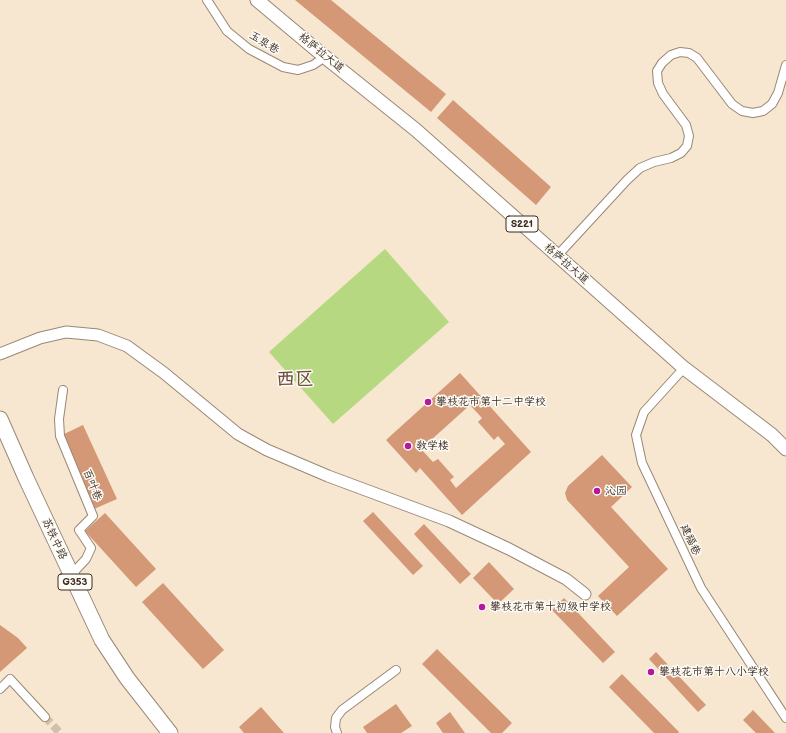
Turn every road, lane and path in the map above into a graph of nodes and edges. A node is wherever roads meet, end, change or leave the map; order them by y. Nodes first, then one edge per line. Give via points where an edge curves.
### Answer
1 (207, 0) edge
2 (257, 0) edge
3 (325, 57) junction
4 (786, 64) edge
5 (557, 256) junction
6 (0, 354) edge
7 (684, 368) junction
8 (63, 390) dead end
9 (0, 419) edge
10 (786, 449) edge
11 (72, 575) junction
12 (585, 594) dead end
13 (396, 670) dead end
14 (0, 689) edge
15 (45, 717) tunnel mouth
16 (786, 718) edge
17 (170, 733) edge
18 (337, 733) edge

1 - 3 street, 玉泉巷 via 227,31 249,49 283,67 298,70 313,65
2 - 3 main road, 格萨拉大道 / S221
3 - 5 main road, 格萨拉大道 / S221 via 416,130
4 - 5 street via 778,93 772,104 763,111 752,114 742,112 732,104 696,58 689,53 671,55 657,71 658,83 686,125 687,146 671,158 640,168
5 - 7 main road, 格萨拉大道 / S221
6 - 12 street via 40,338 66,332 98,335 127,346 238,434 267,450 328,476 449,520 566,579
7 - 10 main road, 格萨拉大道 / S221 via 772,435
7 - 16 street, 建福巷 via 644,412 636,435 642,463 701,588
8 - 11 street, 百叶巷 via 59,419 60,436 93,516 79,530 91,548
9 - 11 highway, 苏铁中路 / G353
11 - 17 highway, 苏铁中路 / G353 via 102,640 127,678
13 - 18 street via 342,710 336,718
14 - 15 street via 10,679

